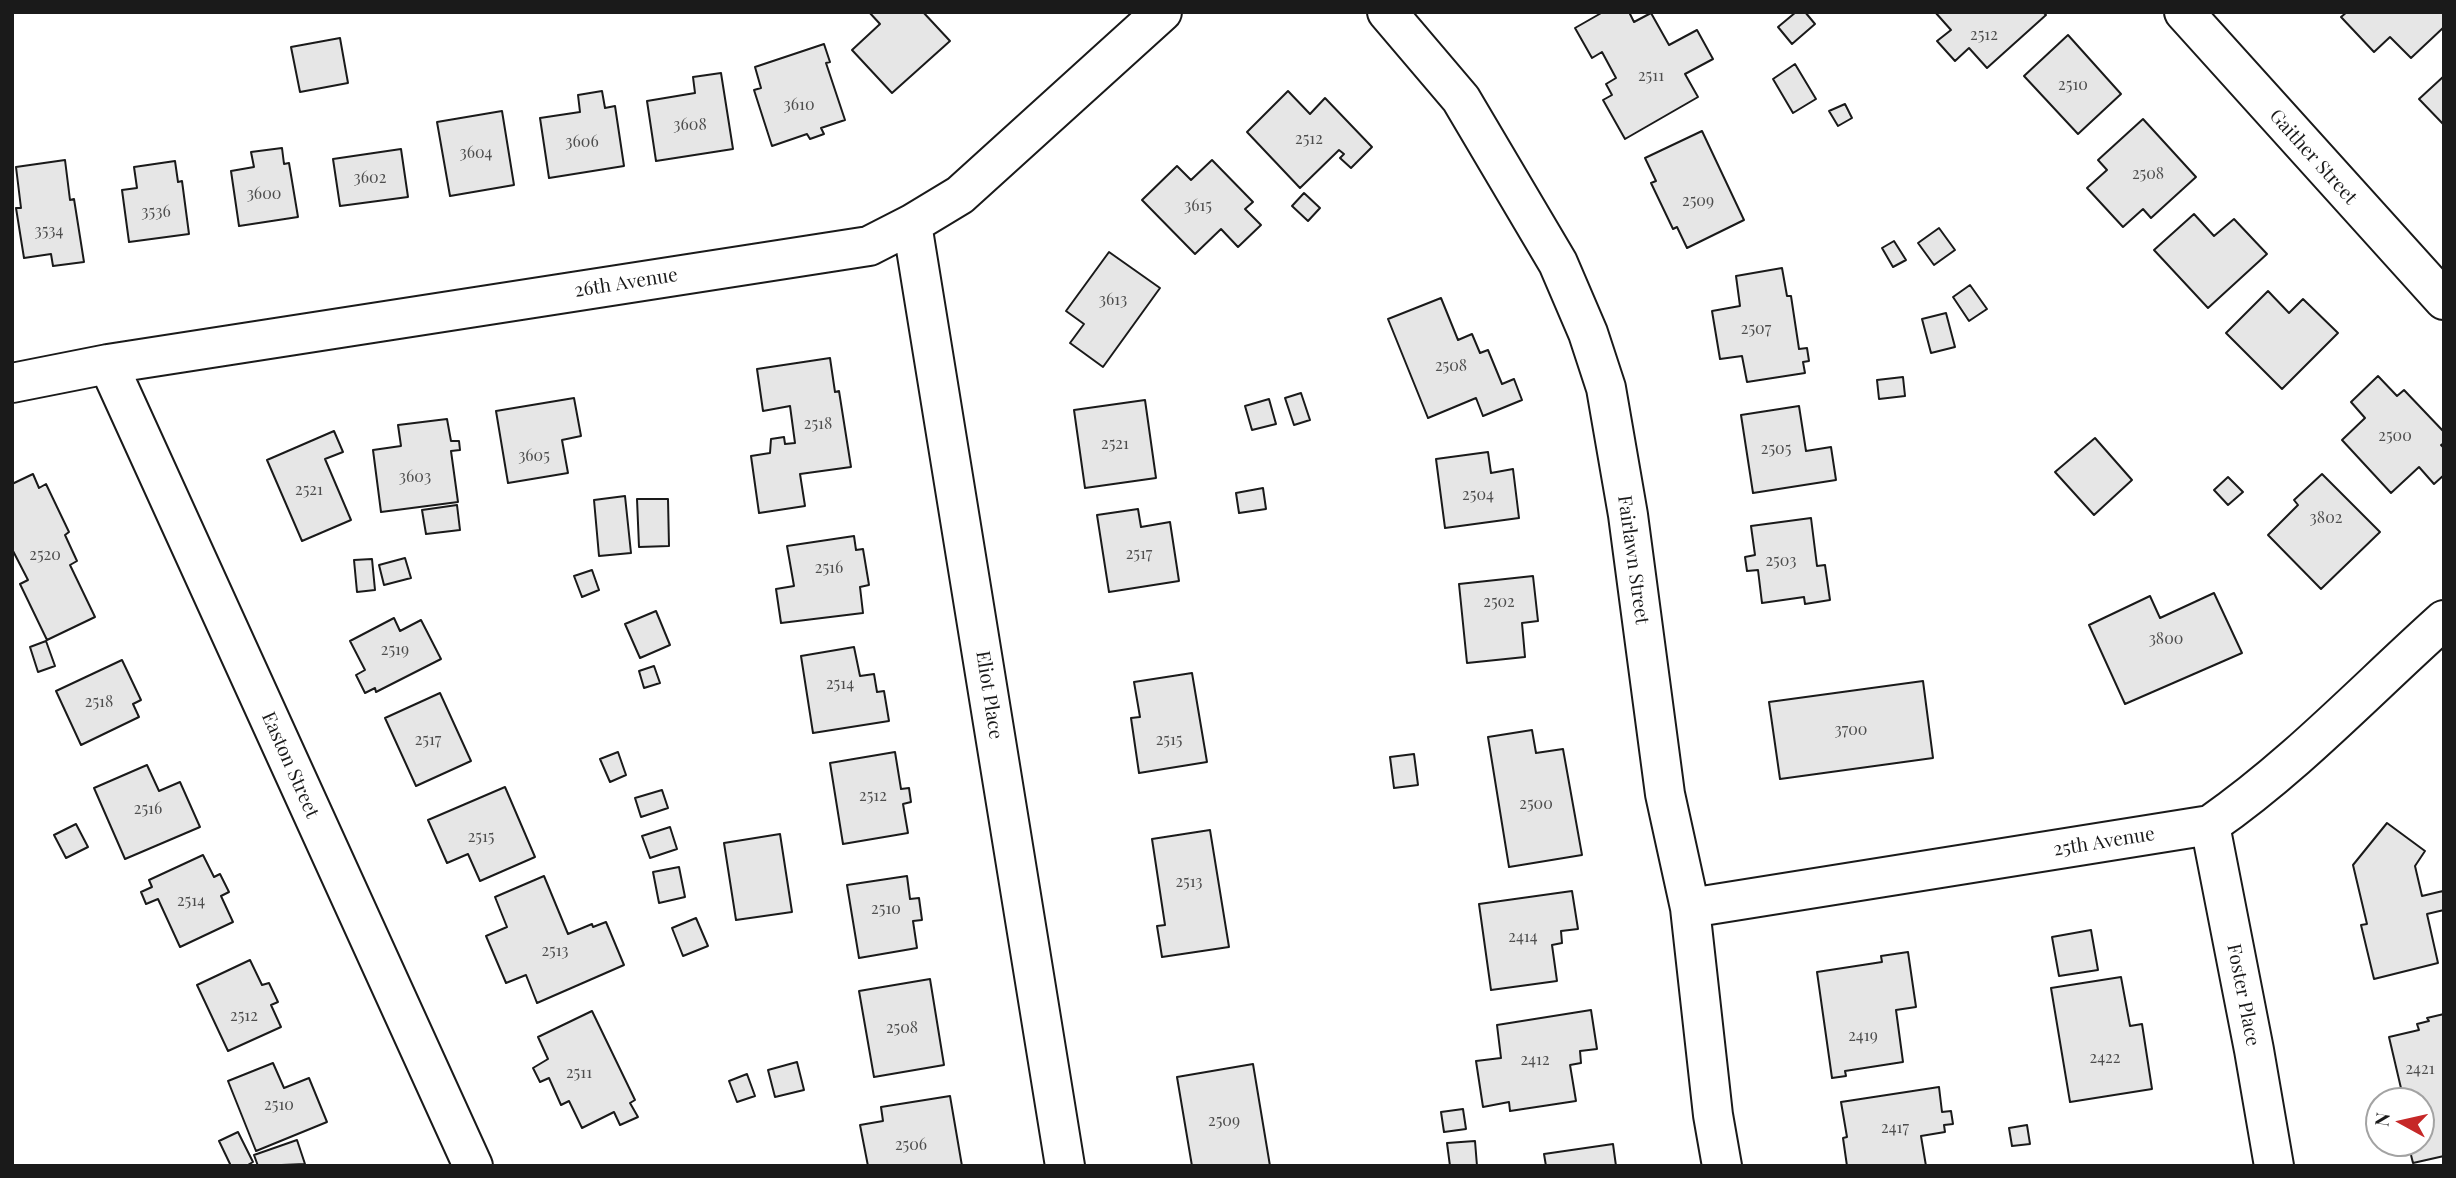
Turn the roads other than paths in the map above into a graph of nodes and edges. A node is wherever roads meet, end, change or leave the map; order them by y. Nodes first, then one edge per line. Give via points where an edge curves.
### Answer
1 (1162, 12) edge
2 (1387, 12) edge
3 (2184, 12) edge
4 (912, 225) junction
5 (2444, 300) edge
6 (108, 364) junction
7 (12, 383) edge
8 (2444, 620) edge
9 (2210, 825) junction
10 (1690, 908) junction
11 (472, 1166) edge
12 (1065, 1166) edge
13 (1722, 1166) edge
14 (2274, 1166) edge

1 - 4 street, 26th Avenue via 960,195
2 - 10 street, Fairlawn Street via 1461,99 1558,263 1588,333 1606,388 1616,442 1665,794
3 - 5 street, Gaither Street
4 - 6 street, 26th Avenue via 869,246
4 - 12 street, Eliot Place
6 - 7 street, 26th Avenue
6 - 11 street, Easton Street
8 - 9 street, 25th Avenue via 2295,758
9 - 10 street, 25th Avenue
9 - 14 street, Foster Place
10 - 13 street, Fairlawn Street

